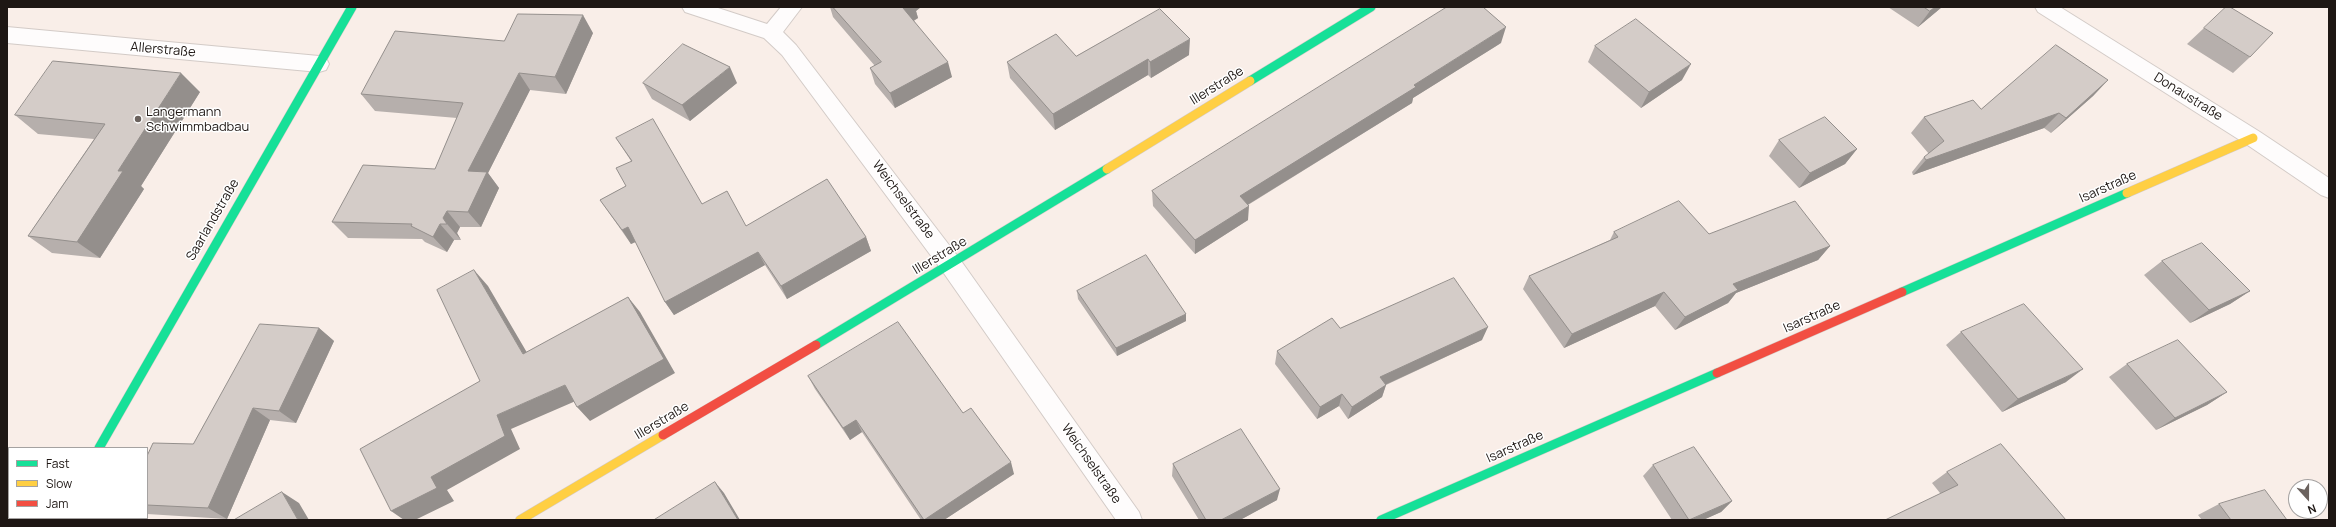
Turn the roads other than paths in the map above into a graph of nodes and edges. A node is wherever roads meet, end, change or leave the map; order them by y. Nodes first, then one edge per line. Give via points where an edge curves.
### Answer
1 (352, 7) edge
2 (692, 7) edge
3 (792, 7) edge
4 (1371, 7) edge
5 (2045, 7) edge
6 (771, 33) junction
7 (7, 35) edge
8 (319, 64) junction
9 (2253, 138) junction
10 (2329, 189) edge
11 (951, 265) junction
12 (100, 447) edge
13 (520, 520) edge
14 (1130, 520) edge
15 (1381, 520) edge

1 - 8 street, Saarlandstraße
2 - 6 street, Weichselstraße
3 - 6 street
4 - 11 street, Illerstraße
5 - 9 street, Donaustraße
6 - 11 street, Weichselstraße via 808,73
7 - 8 street, Allerstraße
8 - 12 street, Saarlandstraße
9 - 10 street, Donaustraße
9 - 15 street, Isarstraße
11 - 13 street, Illerstraße
11 - 14 street, Weichselstraße

